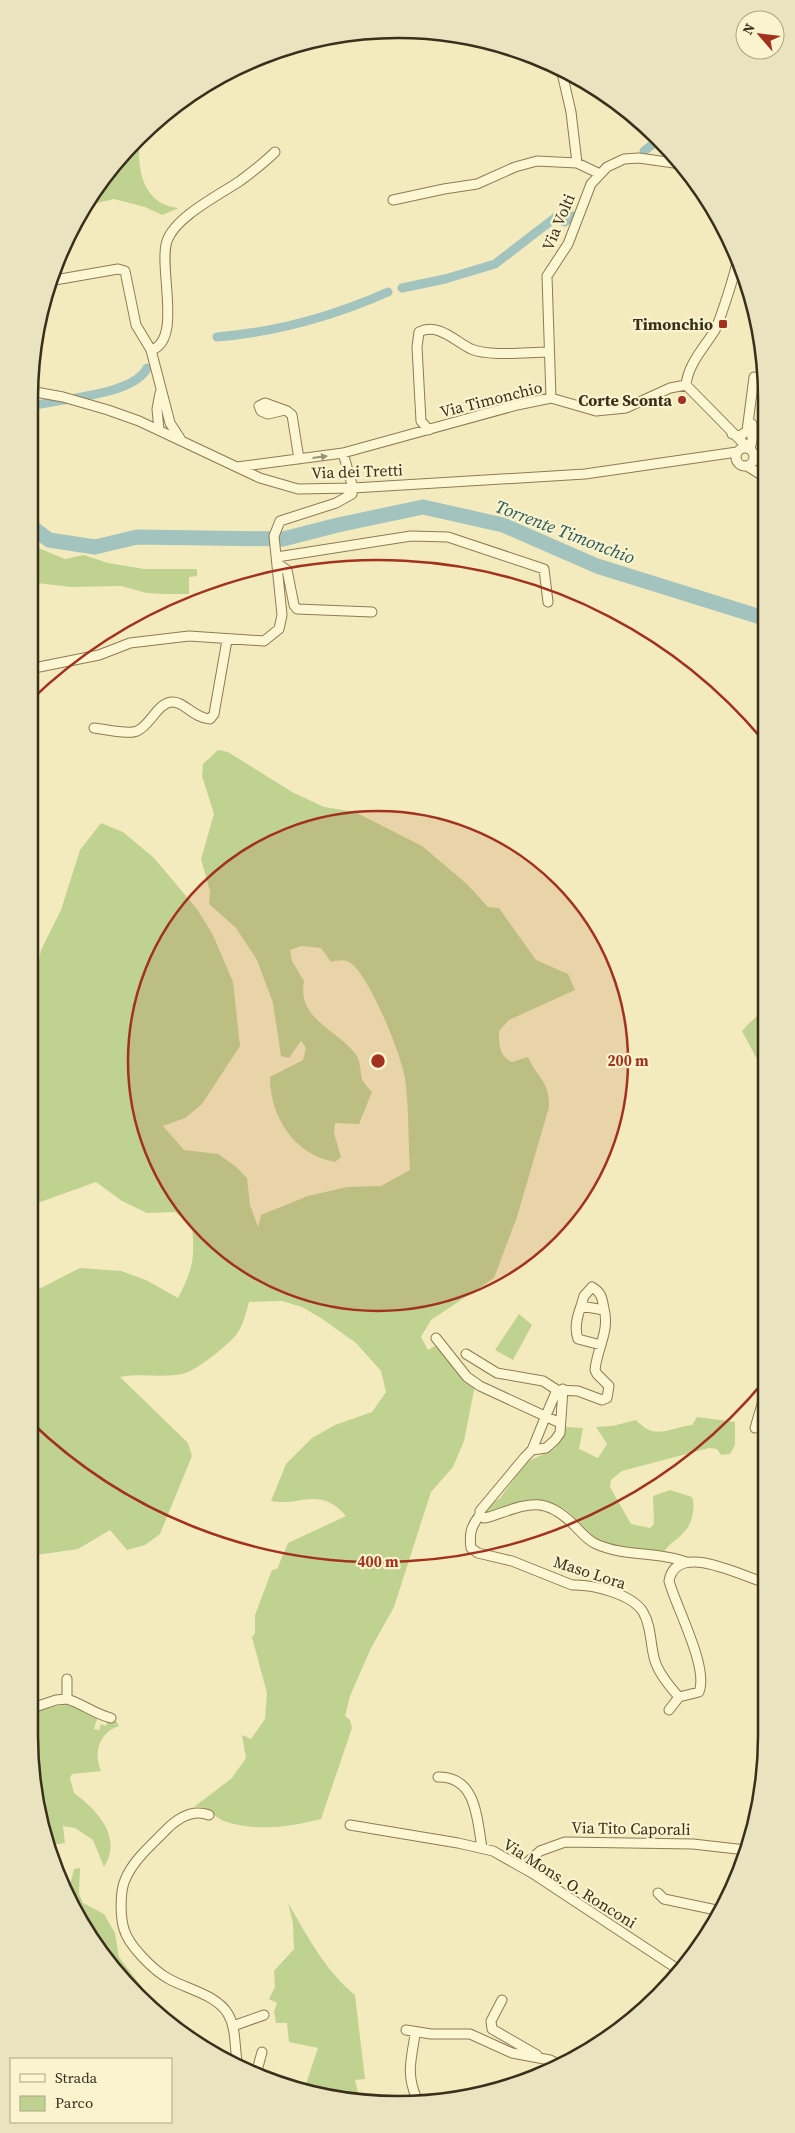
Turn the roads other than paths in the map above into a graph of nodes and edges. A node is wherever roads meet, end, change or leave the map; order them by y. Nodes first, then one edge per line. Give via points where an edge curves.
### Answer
1 (563, 78) edge
2 (275, 152) dead end
3 (577, 163) junction
4 (670, 163) edge
5 (600, 174) junction
6 (394, 200) dead end
7 (736, 277) edge
8 (58, 279) edge
9 (150, 350) junction
10 (548, 352) junction
11 (754, 377) dead end
12 (686, 385) junction
13 (38, 392) edge
14 (550, 398) junction
15 (160, 406) junction
16 (284, 410) dead end
17 (749, 415) junction
18 (138, 421) junction
19 (159, 430) junction
20 (429, 430) junction
21 (732, 434) junction
22 (752, 434) junction
23 (758, 434) edge
24 (182, 441) junction
25 (343, 453) junction
26 (737, 454) junction
27 (755, 458) edge
28 (299, 459) junction
29 (237, 467) junction
30 (353, 488) junction
31 (277, 557) junction
32 (548, 602) dead end
33 (372, 612) dead end
34 (227, 640) junction
35 (38, 667) edge
36 (94, 728) dead end
37 (581, 1306) junction
38 (604, 1310) junction
39 (436, 1338) dead end
40 (602, 1345) junction
41 (466, 1354) dead end
42 (560, 1390) junction
43 (545, 1416) junction
44 (758, 1419) edge
45 (560, 1423) junction
46 (755, 1428) dead end
47 (532, 1450) junction
48 (480, 1515) junction
49 (686, 1562) junction
50 (758, 1580) edge
51 (68, 1679) dead end
52 (679, 1697) junction
53 (68, 1700) junction
54 (38, 1706) edge
55 (669, 1710) dead end
56 (111, 1718) dead end
57 (438, 1776) dead end
58 (209, 1815) dead end
59 (350, 1825) dead end
60 (482, 1848) junction
61 (739, 1849) edge
62 (522, 1867) junction
63 (658, 1893) dead end
64 (713, 1909) edge
65 (674, 1966) edge
66 (502, 2000) dead end
67 (264, 2015) dead end
68 (232, 2026) junction
69 (406, 2030) dead end
70 (415, 2035) dead end
71 (262, 2052) dead end
72 (237, 2057) edge
73 (544, 2058) junction
74 (551, 2061) edge
75 (258, 2067) edge
76 (416, 2095) edge

1 - 3 street
2 - 9 street via 255,170 183,220 172,232 165,252 168,308 164,342 159,348
3 - 5 street
3 - 6 street via 537,161 477,184
4 - 5 street, Via Volti via 632,158 615,163
5 - 10 street, Via Volti via 587,193 565,250 547,276
7 - 12 street via 716,328 693,363
8 - 9 street via 118,269 125,271 136,325
9 - 15 street via 160,390
10 - 14 street, Via Volti
10 - 20 street via 474,350 448,334 422,330 417,336 422,421
11 - 17 street
12 - 14 street, Via Timonchio via 618,409 596,411
12 - 21 street
13 - 18 street, Via dei Tretti via 76,400
14 - 20 street, Via Timonchio
15 - 18 street
15 - 19 street via 165,418
15 - 24 street
16 - 28 street via 292,415
17 - 21 street via 744,435
17 - 22 street
18 - 19 street, Via dei Tretti
19 - 24 street, Via dei Tretti
20 - 25 street, Via Timonchio
21 - 26 street
21 - 27 street
22 - 23 street
22 - 27 street
24 - 29 street, Via dei Tretti
28 -> 25 street, Via Timonchio
25 - 30 street
26 - 27 street, Via dei Tretti
26 - 27 street via 742,466
26 - 30 street, Via dei Tretti via 585,474
28 - 29 street, Via Timonchio
29 - 30 street, Via dei Tretti via 270,482 298,488
30 - 31 street via 352,494 336,503 280,521 274,536
31 - 32 street via 411,536 448,537 544,569
31 - 33 street via 286,570 297,609
31 - 34 street via 282,615 279,629 264,641
34 - 35 street via 189,636 130,643 99,655
34 - 36 street via 214,714 210,719 194,715 174,701 165,703 135,733
37 - 38 street
37 - 38 street via 592,1287 603,1299
37 - 40 street via 576,1318 577,1338
38 - 40 street via 607,1324
39 - 43 street via 472,1381 493,1394
40 - 42 street via 595,1370 609,1386 607,1398 602,1400 578,1391
41 - 42 street via 497,1373 543,1381
42 - 43 street
42 - 45 street
43 - 45 street
43 - 47 street
44 - 46 street
45 - 47 street via 560,1433 555,1440 546,1448
47 - 48 street, Maso Lora via 482,1507
48 - 49 street via 484,1518 528,1506 550,1506 595,1544 624,1552 670,1556
48 - 52 street, Maso Lora via 471,1526 470,1540 478,1553 512,1561 572,1585 582,1584 610,1591 631,1601 642,1611 655,1662
49 - 50 street via 703,1562
49 - 52 street via 675,1567 668,1581 689,1635 703,1684 699,1692
51 - 53 street
52 - 55 street
53 - 54 street
53 - 56 street
57 - 60 street via 450,1776 465,1787 473,1804
58 - 68 street via 193,1812 174,1821 130,1869 121,1891 123,1927 155,1970 212,1999 227,2013
59 - 60 street, Via Mons. O. Ronconi
60 - 62 street, Via Mons. O. Ronconi
61 - 62 street, Via Tito Caporali via 693,1844 565,1842 540,1851
62 - 65 street, Via Mons. O. Ronconi
63 - 64 street via 664,1899
66 - 73 street via 491,2021 492,2029
67 - 68 street
68 - 72 street
69 - 73 street via 470,2034 512,2053
70 - 76 street via 409,2070
71 - 75 street
73 - 74 street

